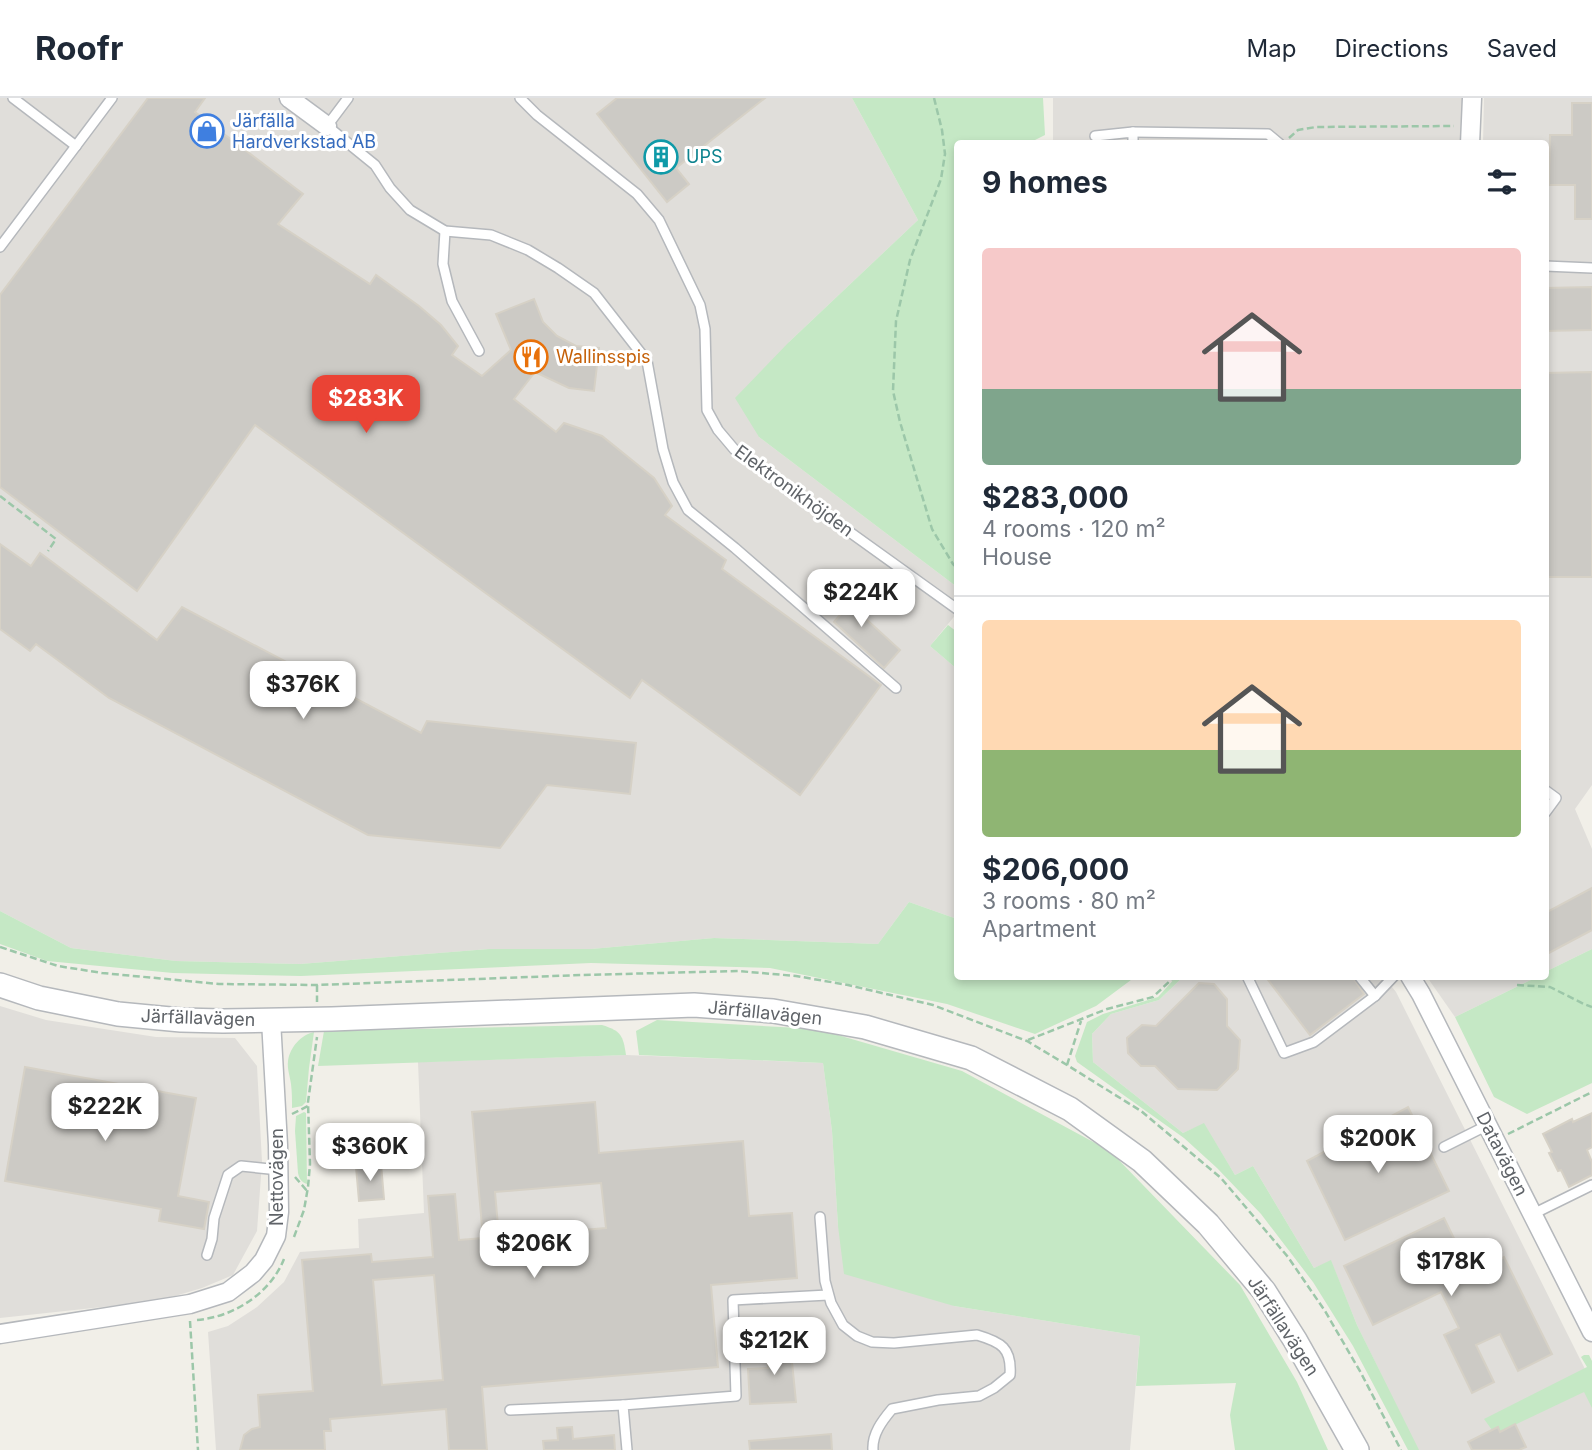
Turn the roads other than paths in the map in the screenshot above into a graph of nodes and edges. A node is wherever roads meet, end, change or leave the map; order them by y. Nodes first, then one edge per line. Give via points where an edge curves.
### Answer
1 (13, 98) edge
2 (112, 98) edge
3 (289, 98) edge
4 (348, 98) edge
5 (520, 98) edge
6 (1472, 98) edge
7 (327, 126) junction
8 (1133, 132) junction
9 (1471, 135) edge
10 (1096, 136) dead end
11 (1133, 140) edge
12 (1275, 140) edge
13 (76, 146) junction
14 (445, 231) junction
15 (0, 247) edge
16 (1549, 266) edge
17 (1592, 268) edge
18 (479, 351) dead end
19 (954, 607) edge
20 (896, 688) dead end
21 (1549, 793) edge
22 (1549, 808) edge
23 (1249, 980) edge
24 (1362, 980) edge
25 (1390, 980) edge
26 (1413, 980) edge
27 (0, 985) edge
28 (1376, 996) junction
29 (271, 1020) junction
30 (1491, 1132) junction
31 (1444, 1147) dead end
32 (287, 1174) junction
33 (1592, 1185) edge
34 (1533, 1214) junction
35 (820, 1217) dead end
36 (206, 1255) dead end
37 (828, 1295) junction
38 (1592, 1332) edge
39 (0, 1334) edge
40 (623, 1405) junction
41 (510, 1410) dead end
42 (1356, 1448) edge
43 (627, 1450) edge
44 (873, 1450) edge

1 - 13 lane
2 - 13 lane
3 - 7 street
4 - 7 lane
5 - 19 lane, Elektronikhöjden via 637,194 659,220 700,305 707,410 734,449
6 - 9 street
7 - 14 lane via 375,165 410,209
8 - 10 lane
8 - 11 lane
8 - 12 lane via 1268,134
13 - 15 lane
14 - 18 lane via 443,264 452,301
14 - 20 lane via 491,234 528,250 594,293 647,361 663,449 688,510
16 - 17 lane
21 - 22 lane via 1556,798
23 - 28 lane via 1284,1053 1314,1042
24 - 28 lane
25 - 28 lane
26 - 30 street, Datavägen
27 - 29 street, Järfällavägen via 38,998 118,1014 181,1020
29 - 32 street, Nettovägen
29 - 42 street, Järfällavägen via 694,1005 774,1011 865,1027 971,1058 1070,1109 1142,1161 1208,1224 1264,1291
30 - 31 lane
30 - 34 street, Datavägen
32 - 36 lane via 241,1166 228,1175
32 - 39 street, Nettovägen via 276,1236 264,1260 228,1292 190,1304
33 - 34 lane
34 - 38 street, Datavägen
35 - 37 lane
37 - 40 lane via 733,1300 736,1396
37 - 44 lane via 843,1325 872,1342 977,1335 1002,1346 1011,1359 1010,1375 979,1396 892,1409 872,1441
40 - 41 lane
40 - 43 lane

